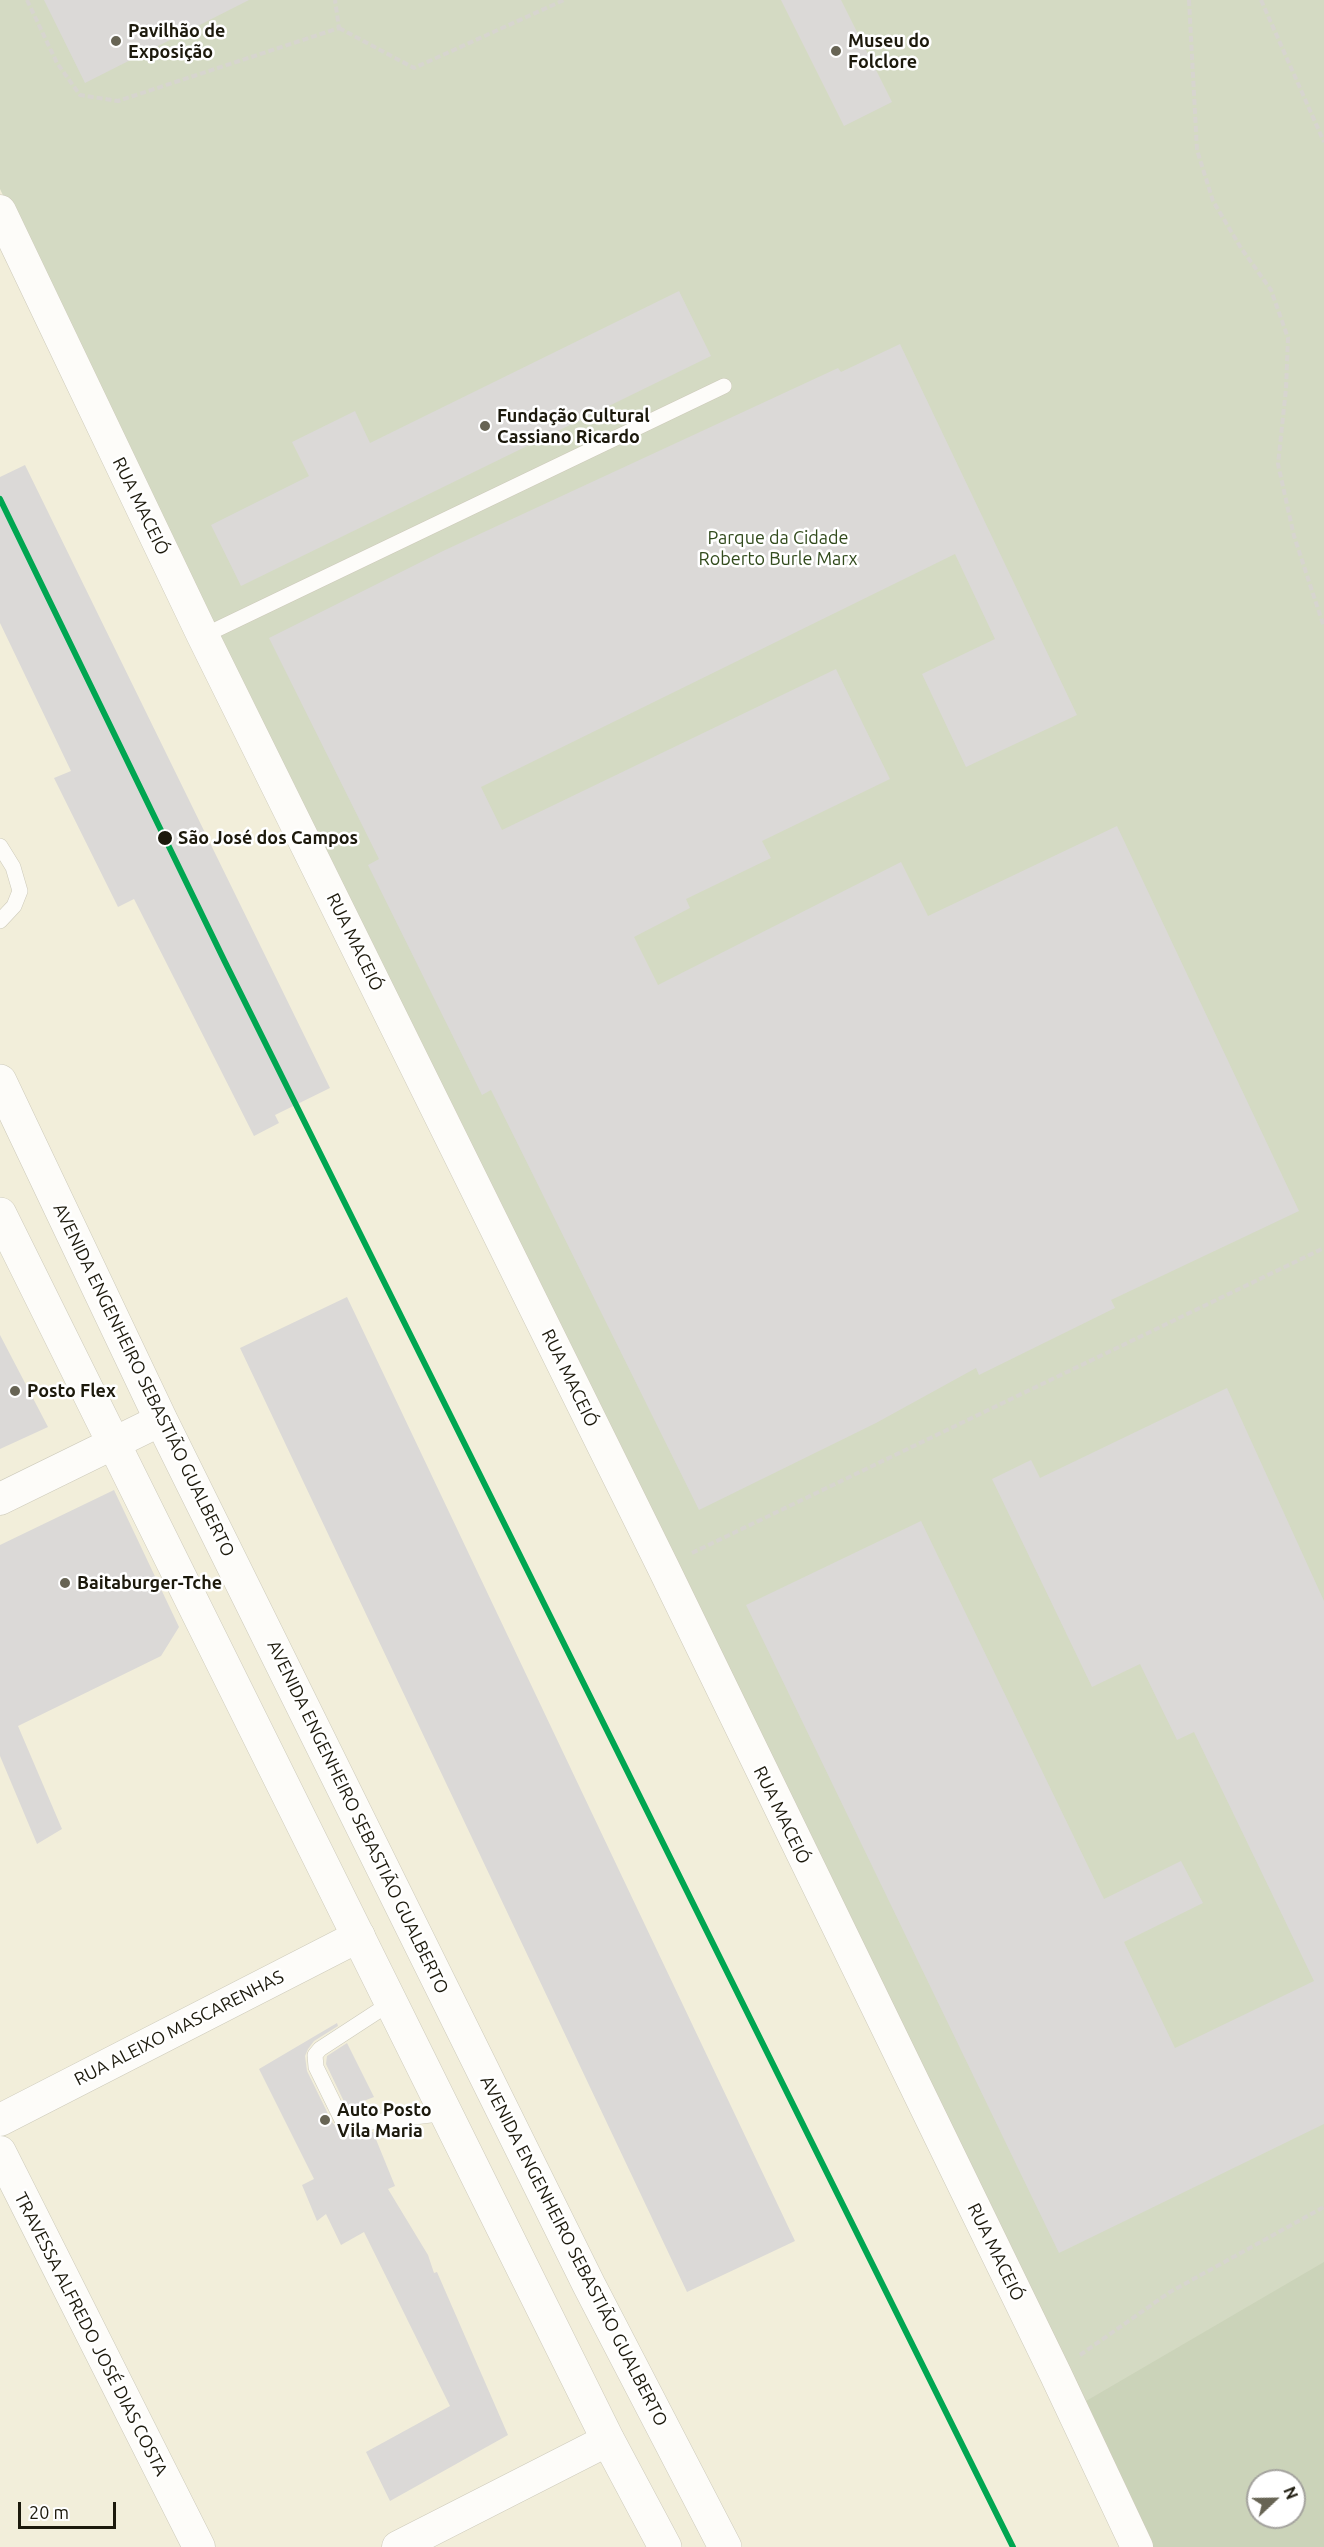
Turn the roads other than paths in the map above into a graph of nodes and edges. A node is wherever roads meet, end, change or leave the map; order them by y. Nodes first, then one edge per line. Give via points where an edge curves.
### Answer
1 (0, 211) edge
2 (724, 386) dead end
3 (203, 636) junction
4 (0, 846) edge
5 (0, 921) edge
6 (0, 1081) edge
7 (0, 1214) edge
8 (161, 1420) junction
9 (113, 1444) junction
10 (0, 1499) edge
11 (359, 1936) junction
12 (392, 2002) junction
13 (447, 2113) junction
14 (0, 2120) edge
15 (0, 2152) edge
16 (608, 2440) junction
17 (199, 2547) edge
18 (398, 2547) edge
19 (665, 2547) edge
20 (725, 2547) edge
21 (1137, 2547) edge

1 - 3 street, RUA MACEIÓ
2 - 3 lane
3 - 21 street, RUA MACEIÓ via 663,1567
4 - 5 lane via 13,867 20,891 14,906
6 - 8 main road, AVENIDA ENGENHEIRO SEBASTIÃO GUALBERTO
7 - 9 main road
8 - 9 street
8 - 20 main road, AVENIDA ENGENHEIRO SEBASTIÃO GUALBERTO via 589,2285
9 - 10 street
9 - 11 main road
11 - 12 main road
11 - 14 street, RUA ALEIXO MASCARENHAS
12 - 13 main road
12 - 13 lane via 315,2055 316,2067 341,2118 356,2124
13 - 16 main road
15 - 17 street, TRAVESSA ALFREDO JOSÉ DIAS COSTA
16 - 18 street
16 - 19 main road

